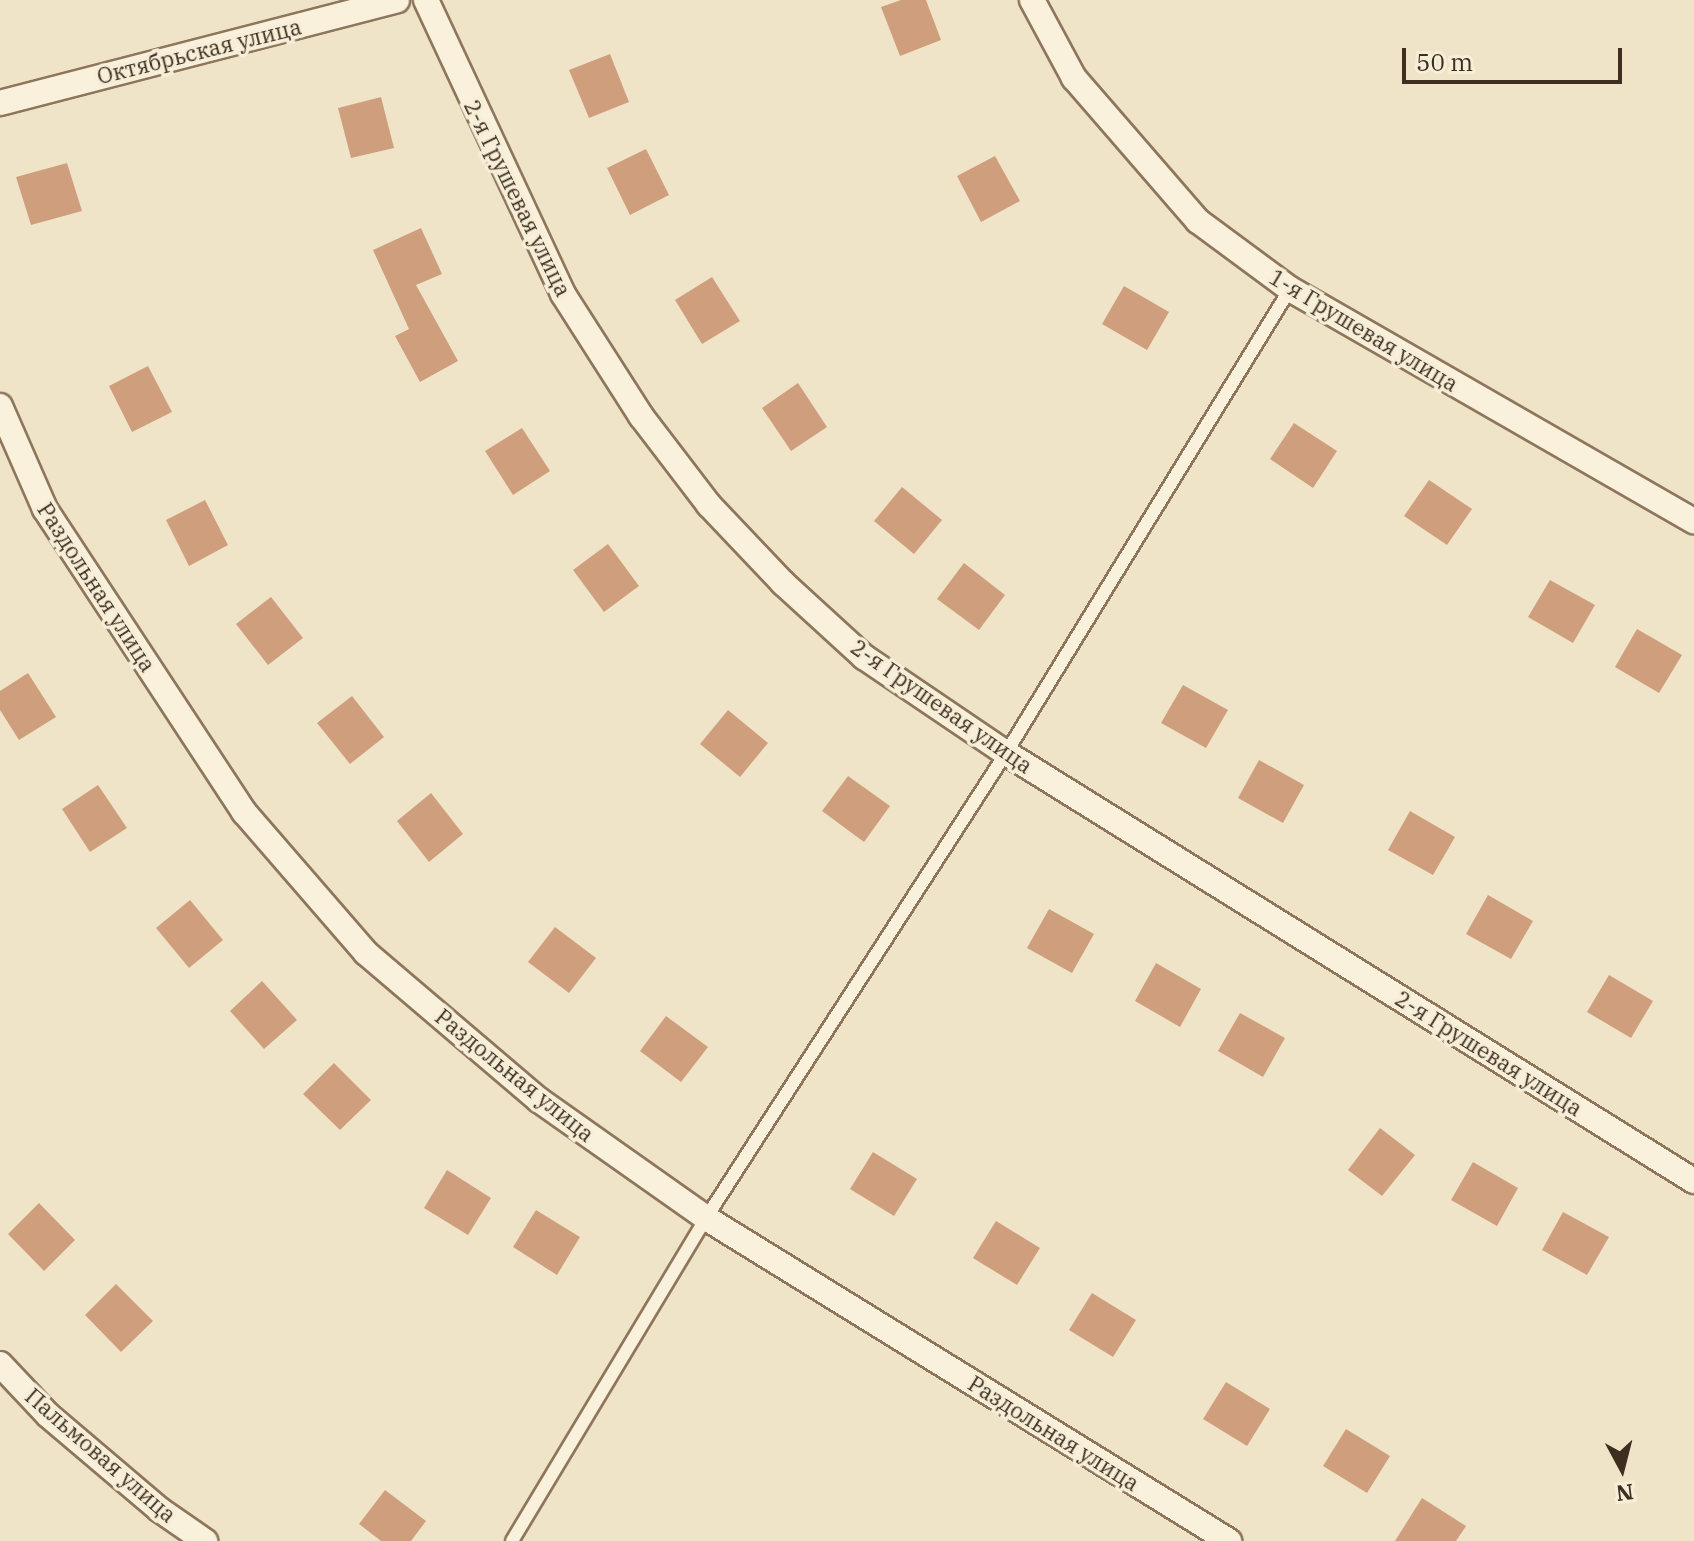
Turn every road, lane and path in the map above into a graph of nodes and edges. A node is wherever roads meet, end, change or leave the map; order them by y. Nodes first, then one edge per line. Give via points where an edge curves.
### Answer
1 (397, 0) edge
2 (426, 0) edge
3 (1032, 0) edge
4 (0, 103) edge
5 (1290, 289) junction
6 (0, 406) edge
7 (1694, 521) edge
8 (1006, 753) junction
9 (1694, 1181) edge
10 (706, 1218) junction
11 (0, 1364) edge
12 (205, 1541) edge
13 (512, 1541) edge
14 (1229, 1541) edge

1 - 4 street, Октябрьская улица
2 - 8 street, 2-я Грушевая улица via 563,294 641,416 701,494 783,583 864,657
3 - 5 street, 1-я Грушевая улица via 1074,78 1120,137 1198,221
5 - 7 street, 1-я Грушевая улица
5 - 8 lane
6 - 10 street, Раздольная улица via 45,509 244,812 366,953 539,1100
8 - 9 street, 2-я Грушевая улица
8 - 10 lane
10 - 13 lane
10 - 14 street, Раздольная улица
11 - 12 street, Пальмовая улица via 48,1415

